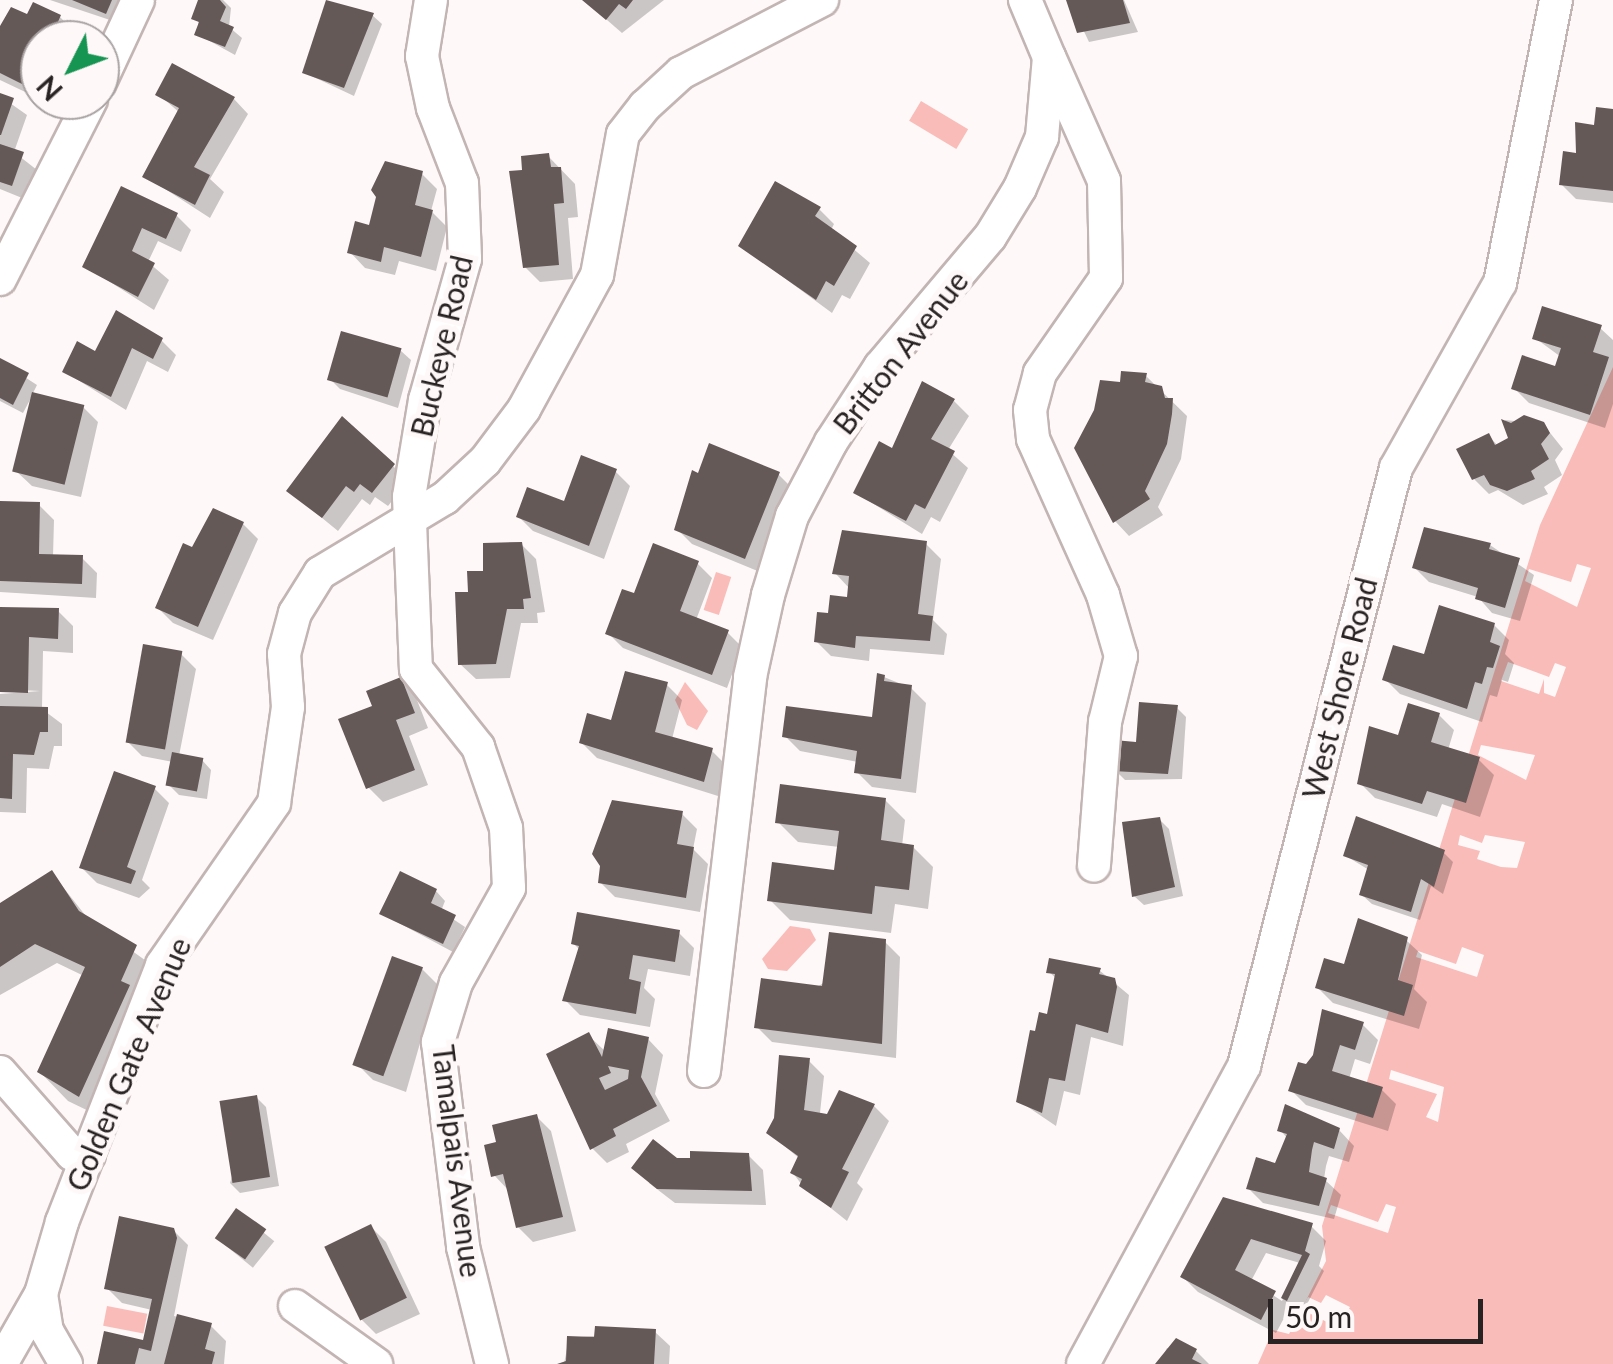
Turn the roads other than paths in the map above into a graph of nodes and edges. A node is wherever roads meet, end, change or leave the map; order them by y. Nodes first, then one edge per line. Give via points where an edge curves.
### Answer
1 (138, 0) edge
2 (432, 0) edge
3 (822, 0) edge
4 (1025, 0) edge
5 (1556, 0) edge
6 (120, 39) edge
7 (1049, 57) junction
8 (81, 120) edge
9 (0, 279) edge
10 (410, 520) junction
11 (1094, 866) dead end
12 (704, 1071) dead end
13 (0, 1072) edge
14 (89, 1156) junction
15 (41, 1294) junction
16 (295, 1306) dead end
17 (1, 1364) edge
18 (66, 1364) edge
19 (376, 1364) edge
20 (492, 1364) edge
21 (1083, 1364) edge

1 - 6 street
2 - 10 street, Buckeye Road via 422,56 433,108 462,183 465,259 425,400
3 - 10 street, Golden Gate Avenue via 681,73 645,106 623,134 598,275 562,346 485,461
4 - 7 street, Britton Avenue
5 - 21 street, West Shore Road via 1500,283 1396,468 1244,1066
7 - 11 street via 1104,181 1106,278 1040,373 1030,410 1033,440 1104,595 1121,656 1105,722
7 - 12 street, Britton Avenue via 1042,137 1020,188 990,237 880,367 792,516 750,677
8 - 9 street
10 - 14 street, Golden Gate Avenue via 320,573 295,613 284,654 288,707 274,803 162,965
10 - 20 street, Tamalpais Avenue via 416,668 478,746 506,828 510,888 456,983 438,1042 463,1247
13 - 14 street via 72,1154
14 - 15 street, Golden Gate Avenue
15 - 17 street, Golden Gate Avenue
15 - 18 street via 46,1331
16 - 19 street

